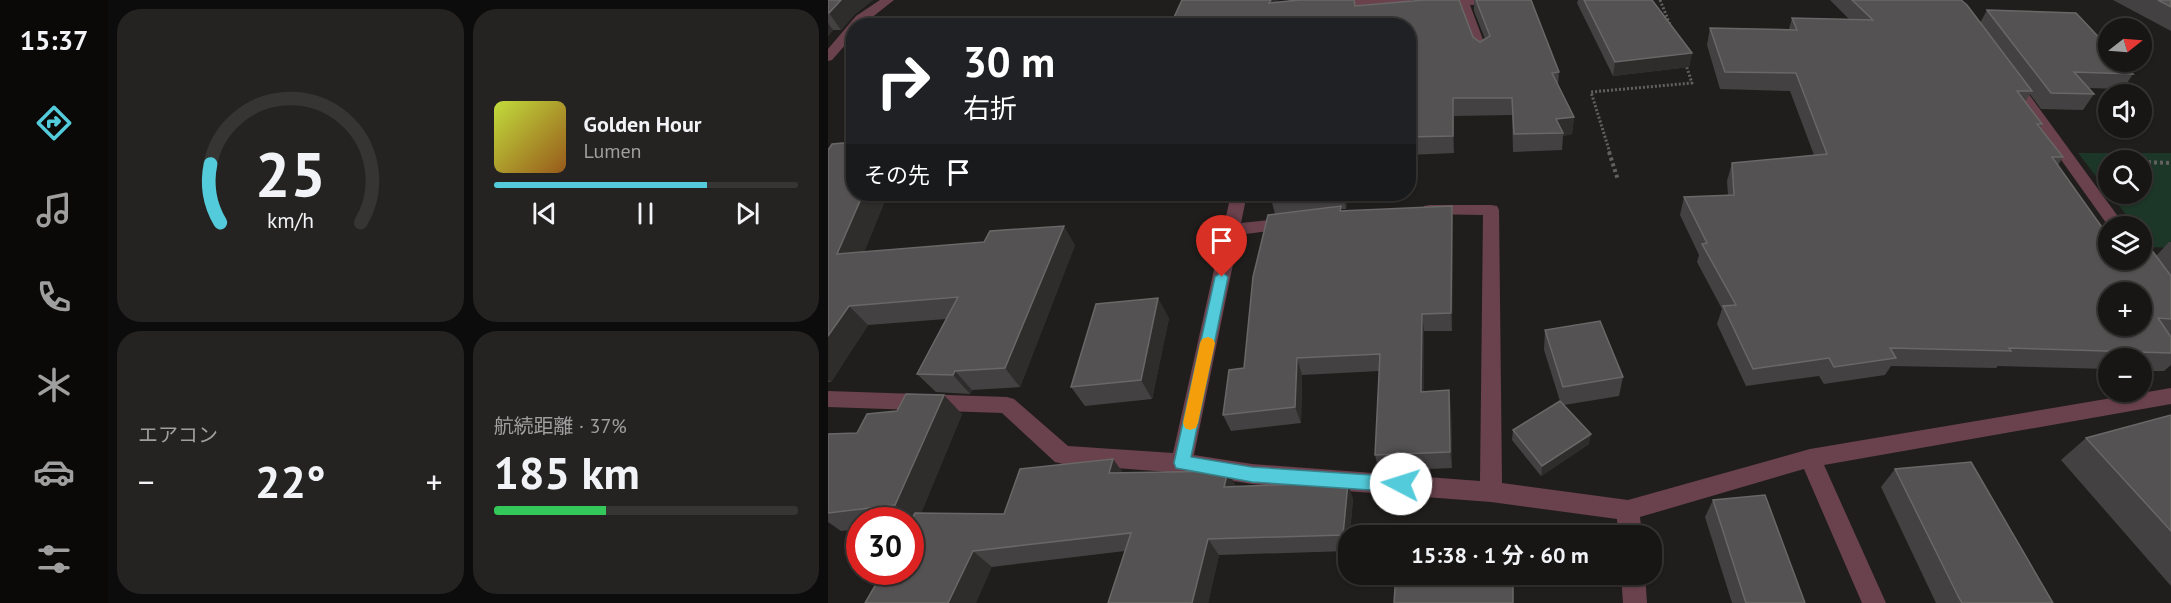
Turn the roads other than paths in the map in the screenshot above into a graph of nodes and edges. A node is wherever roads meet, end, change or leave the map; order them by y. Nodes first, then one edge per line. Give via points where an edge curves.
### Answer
1 (888, 0) edge
2 (1294, 0) edge
3 (1522, 0) edge
4 (1463, 3) junction
5 (861, 18) edge
6 (846, 36) edge
7 (1482, 53) edge
8 (828, 57) edge
9 (2001, 66) edge
10 (1238, 201) edge
11 (1408, 210) edge
12 (2110, 216) edge
13 (1302, 222) edge
14 (1232, 230) junction
15 (2171, 396) edge
16 (828, 399) edge
17 (1810, 458) junction
18 (1182, 463) junction
19 (1491, 492) junction
20 (1628, 510) junction
21 (1629, 525) edge
22 (1634, 585) edge
23 (1635, 603) edge
24 (1874, 603) edge

1 - 5 street
2 - 4 street via 1298,4
3 - 4 street
4 - 7 street
6 - 8 street
9 - 12 street
10 - 14 street
11 - 19 street via 1491,210
13 - 14 street
14 - 18 street
15 - 17 street
16 - 18 street via 1007,405 1063,455
17 - 20 street
17 - 24 street
18 - 19 street via 1252,474
19 - 20 street
20 - 21 street
22 - 23 street

